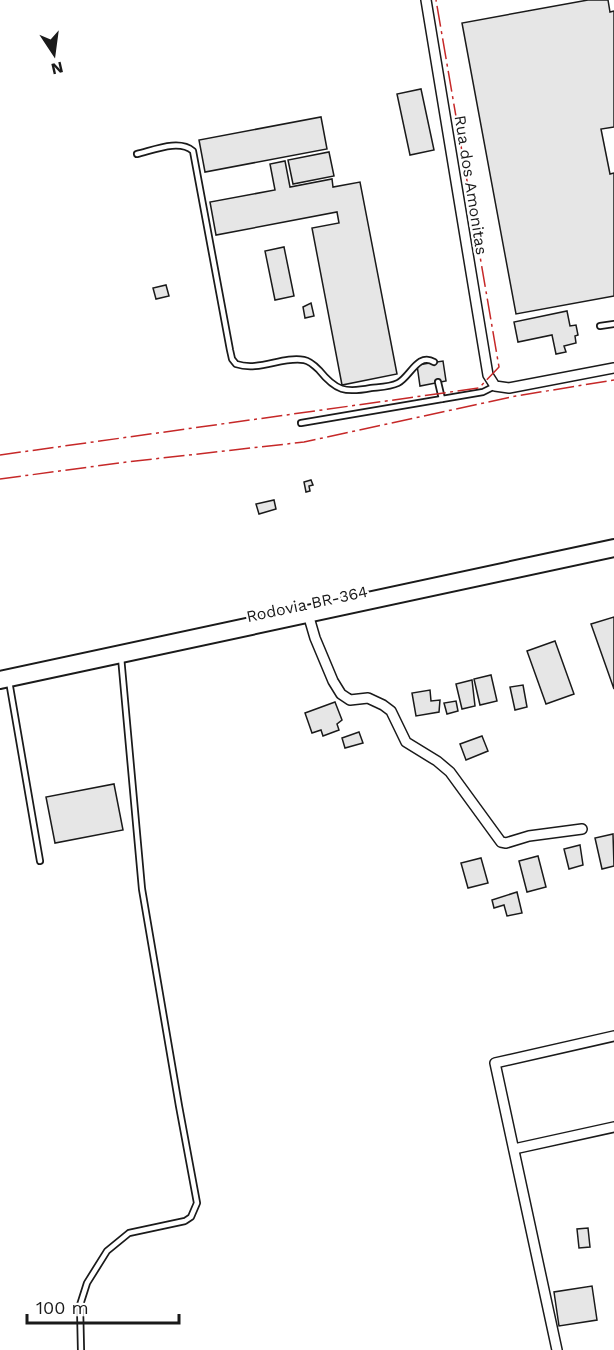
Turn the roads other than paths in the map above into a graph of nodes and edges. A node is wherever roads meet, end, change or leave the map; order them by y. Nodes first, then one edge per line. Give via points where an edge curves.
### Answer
1 (426, 0) edge
2 (136, 154) dead end
3 (614, 324) edge
4 (600, 326) dead end
5 (434, 362) dead end
6 (614, 368) edge
7 (438, 382) dead end
8 (495, 386) junction
9 (442, 399) junction
10 (301, 423) dead end
11 (614, 539) edge
12 (614, 548) edge
13 (308, 614) junction
14 (120, 654) junction
15 (3, 675) edge
16 (582, 829) dead end
17 (40, 861) dead end
18 (614, 1036) edge
19 (614, 1127) edge
20 (514, 1149) junction
21 (81, 1350) edge
22 (557, 1350) edge

1 - 8 street, Rua dos Amonitas via 488,375
2 - 5 lane via 179,145 193,151 230,350 236,364 254,366 306,360 328,382 348,391 398,383 416,364
3 - 4 lane
6 - 8 street via 509,388
7 - 9 lane
8 - 9 lane
9 - 10 lane
11 - 15 highway, Rodovia BR-364
12 - 13 highway
13 - 14 highway
13 - 16 street via 341,694 350,700 369,698 391,711 406,742 450,772 501,842
14 - 15 highway
14 - 21 lane via 142,889 197,1203 185,1221 129,1233 107,1251 87,1283 81,1305
15 - 17 lane
18 - 20 street via 495,1063
19 - 20 street
20 - 22 street

